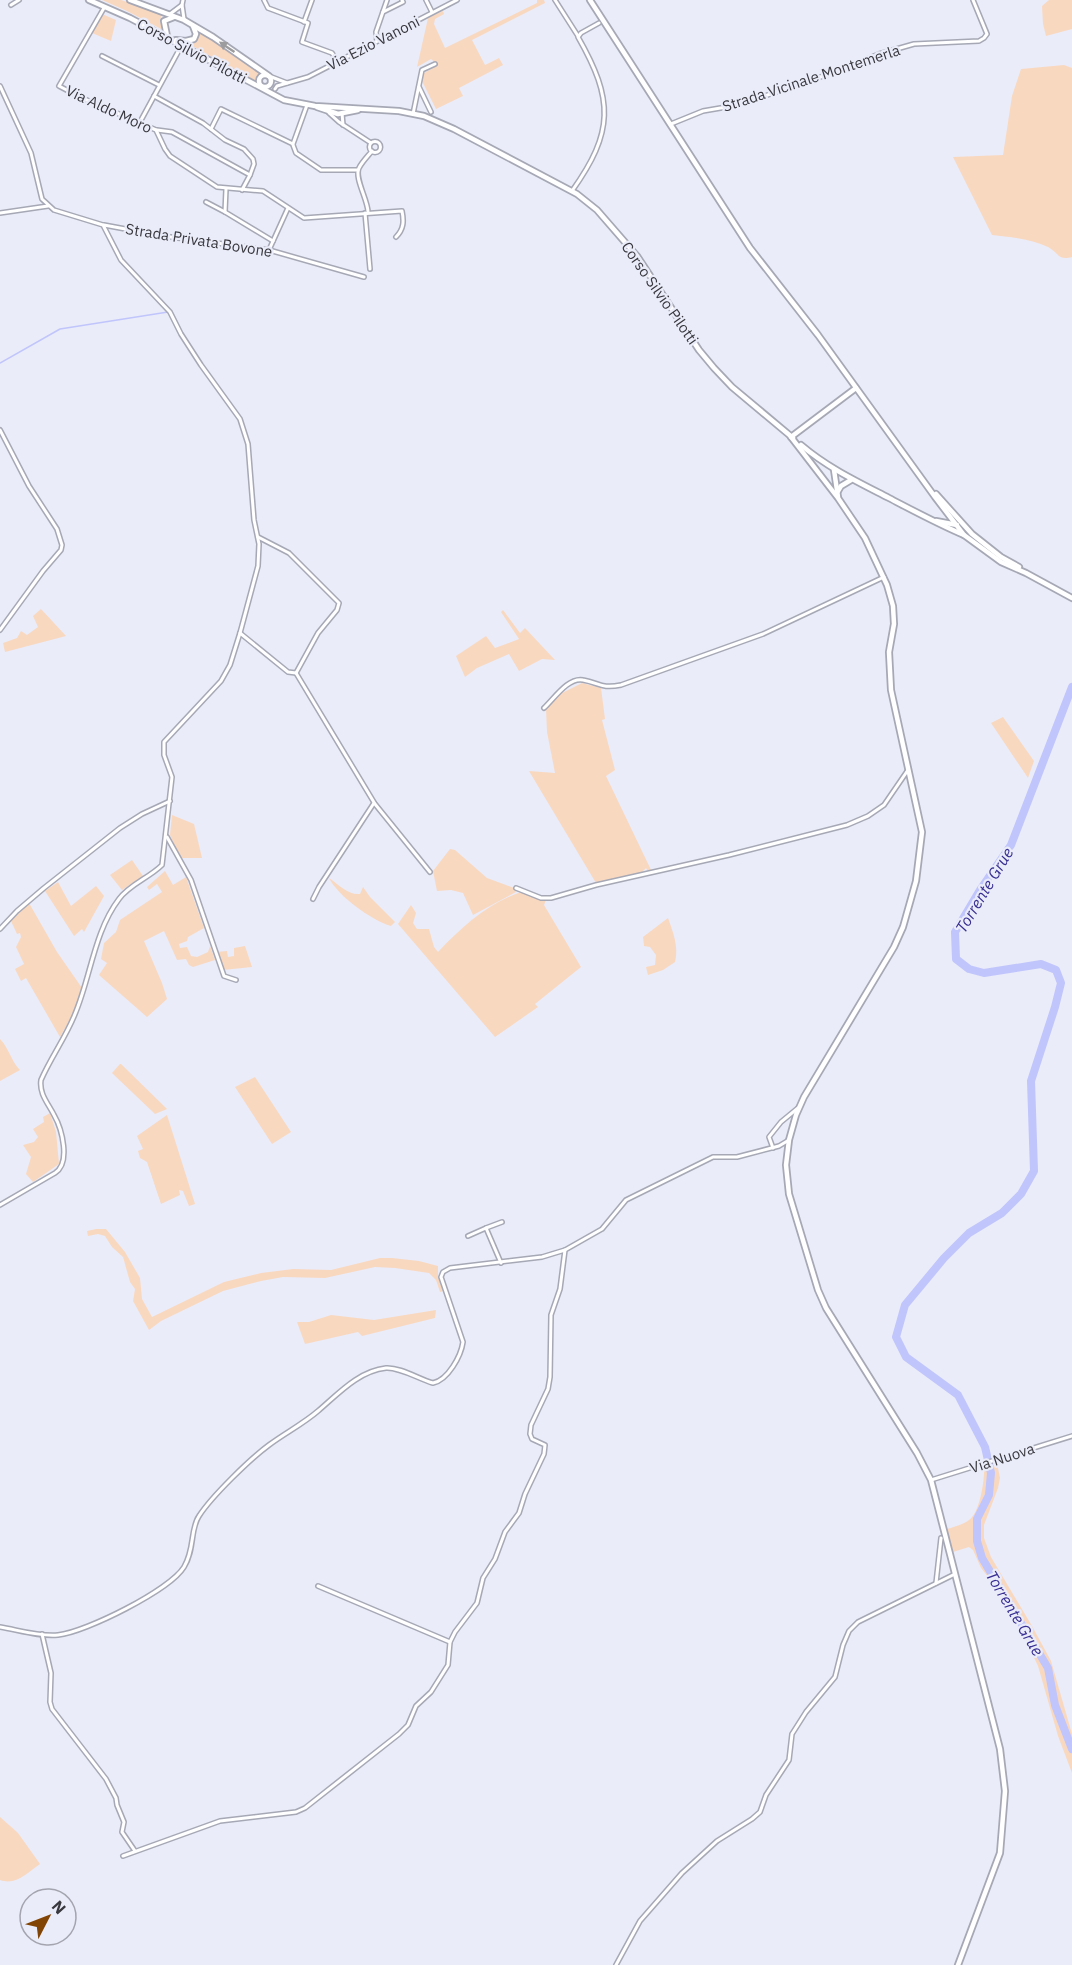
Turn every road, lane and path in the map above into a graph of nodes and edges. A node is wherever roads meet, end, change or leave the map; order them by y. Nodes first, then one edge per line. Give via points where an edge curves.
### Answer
1 (19, 0) edge
2 (89, 0) edge
3 (130, 0) edge
4 (183, 0) edge
5 (264, 0) edge
6 (312, 0) edge
7 (387, 0) edge
8 (409, 0) edge
9 (426, 0) edge
10 (456, 0) edge
11 (555, 0) edge
12 (590, 0) edge
13 (973, 0) edge
14 (403, 1) edge
15 (11, 5) dead end
16 (182, 5) junction
17 (105, 6) junction
18 (383, 12) junction
19 (432, 12) junction
20 (170, 14) junction
21 (177, 16) junction
22 (184, 20) junction
23 (304, 22) junction
24 (599, 23) dead end
25 (193, 25) junction
26 (579, 38) junction
27 (170, 39) junction
28 (377, 41) junction
29 (184, 43) junction
30 (102, 56) dead end
31 (337, 61) junction
32 (435, 64) dead end
33 (269, 76) junction
34 (272, 82) junction
35 (289, 84) junction
36 (0, 86) edge
37 (160, 86) junction
38 (418, 86) junction
39 (261, 87) junction
40 (274, 89) junction
41 (154, 96) junction
42 (284, 100) junction
43 (307, 105) junction
44 (315, 106) junction
45 (338, 107) junction
46 (366, 109) junction
47 (431, 112) dead end
48 (332, 113) junction
49 (342, 113) junction
50 (413, 114) junction
51 (140, 122) junction
52 (669, 124) junction
53 (343, 125) junction
54 (211, 129) junction
55 (156, 130) junction
56 (371, 143) junction
57 (293, 144) junction
58 (372, 151) junction
59 (358, 170) junction
60 (250, 175) junction
61 (226, 188) junction
62 (242, 190) junction
63 (572, 191) junction
64 (206, 202) dead end
65 (48, 206) junction
66 (288, 208) junction
67 (225, 212) junction
68 (367, 212) junction
69 (0, 213) edge
70 (103, 225) junction
71 (396, 237) dead end
72 (273, 241) junction
73 (269, 250) junction
74 (370, 269) dead end
75 (364, 277) dead end
76 (856, 388) junction
77 (0, 430) edge
78 (791, 437) junction
79 (832, 469) junction
80 (922, 478) junction
81 (851, 480) junction
82 (824, 481) junction
83 (838, 498) junction
84 (945, 511) junction
85 (933, 521) junction
86 (956, 524) junction
87 (972, 534) junction
88 (964, 535) junction
89 (258, 537) junction
90 (1026, 573) junction
91 (884, 578) junction
92 (1072, 598) edge
93 (0, 630) edge
94 (240, 633) junction
95 (296, 673) junction
96 (544, 708) dead end
97 (909, 768) junction
98 (170, 801) junction
99 (374, 803) junction
100 (167, 835) junction
101 (430, 872) dead end
102 (516, 888) dead end
103 (313, 899) dead end
104 (0, 929) edge
105 (236, 980) dead end
106 (799, 1107) junction
107 (789, 1140) junction
108 (773, 1148) junction
109 (0, 1206) edge
110 (502, 1222) dead end
111 (486, 1228) junction
112 (468, 1236) dead end
113 (566, 1250) junction
114 (501, 1263) junction
115 (1072, 1436) edge
116 (931, 1480) junction
117 (941, 1538) dead end
118 (956, 1574) junction
119 (936, 1583) junction
120 (318, 1586) dead end
121 (0, 1628) edge
122 (42, 1634) junction
123 (450, 1642) junction
124 (136, 1852) junction
125 (123, 1856) dead end
126 (616, 1965) edge
127 (958, 1965) edge

1 - 15 street
2 - 17 main road, Corso Silvio Pilotti
3 - 20 main road
4 - 16 street
5 - 23 street via 268,8
6 - 23 street
7 - 18 street
8 - 14 street
9 - 19 street
10 - 19 street, Via Ezio Vanoni
11 - 26 street
12 - 52 main road
13 - 52 street, Strada Vicinale Montemerla via 987,34 979,41 914,44 738,105 703,111
14 - 18 street
16 - 20 street
16 - 22 street
17 - 27 main road, Corso Silvio Pilotti
17 - 51 street, Via Aldo Moro via 59,86
18 - 28 street
19 - 28 street, Via Ezio Vanoni
20 - 21 main road
21 - 22 main road
21 - 27 main road via 164,21
22 - 25 main road
23 - 31 street via 308,25 302,42 332,52
24 - 26 street
25 - 29 main road via 195,37
33 -> 25 main road
26 - 63 street via 600,80 604,128 595,156
27 - 29 main road
28 - 31 street, Via Ezio Vanoni
29 - 37 street
29 - 39 main road, Corso Silvio Pilotti
30 - 37 street
31 - 35 street, Via Ezio Vanoni
32 - 38 street via 422,70
33 - 34 main road, Corso Silvio Pilotti
33 - 35 street
33 - 39 main road, Corso Silvio Pilotti via 260,78
34 - 39 main road, Corso Silvio Pilotti via 269,87
34 - 40 main road, Corso Silvio Pilotti
35 - 40 street, Via Ezio Vanoni
36 - 65 street via 27,143 38,189
37 - 41 street
38 - 47 street
38 - 50 street
39 - 42 main road, Corso Silvio Pilotti
40 - 42 main road, Corso Silvio Pilotti
41 - 51 street
41 - 54 street
42 - 43 main road, Corso Silvio Pilotti
43 - 44 main road, Corso Silvio Pilotti
43 - 57 street
44 - 45 main road, Corso Silvio Pilotti
44 - 48 main road, Corso Silvio Pilotti
45 - 46 main road, Corso Silvio Pilotti
45 - 48 main road
45 - 49 main road
46 - 49 main road, Corso Silvio Pilotti
46 - 50 main road, Corso Silvio Pilotti
48 - 49 main road, Corso Silvio Pilotti
48 - 53 street
49 - 53 street
50 - 63 main road, Corso Silvio Pilotti via 454,129
51 - 55 street, Via Aldo Moro
52 - 76 main road via 750,248
53 - 56 street
54 - 57 street via 221,109
54 - 60 street via 249,154 254,164
55 - 60 street via 172,132
55 - 61 street, Via Aldo Moro via 170,156 218,187
56 - 58 street
56 - 58 street via 376,141 381,147
57 - 59 street via 296,153 321,170
58 - 59 street
59 - 68 street
60 - 62 street
61 - 62 street, Via Aldo Moro
61 - 67 street
62 - 66 street, Via Aldo Moro via 263,191
63 - 78 main road, Corso Silvio Pilotti via 597,210 637,256 714,368
64 - 67 street
65 - 69 street
65 - 70 street, Strada Privata Bovone
66 - 68 street, Via Aldo Moro via 304,218
66 - 72 street
67 - 72 street
68 - 71 street, Via Aldo Moro via 402,211 401,232
68 - 74 street
70 - 73 street, Strada Privata Bovone
70 - 89 street via 121,260 164,304 240,419 248,444
72 - 73 street
73 - 75 street, Strada Privata Bovone
76 - 78 main road
76 - 80 main road
77 - 93 street via 57,529 62,545
78 - 79 main road, Corso Silvio Pilotti
78 - 82 main road
79 - 81 main road, Corso Silvio Pilotti
79 - 82 main road via 824,473
79 - 83 main road
80 - 84 main road
80 - 87 main road
81 - 83 main road via 841,486
81 - 85 main road, Corso Silvio Pilotti
82 - 83 main road
83 - 91 main road via 865,538
84 - 85 main road via 943,518
84 - 86 main road
85 - 86 main road, Corso Silvio Pilotti
85 - 88 main road, Corso Silvio Pilotti
86 - 87 main road, Corso Silvio Pilotti
86 - 88 main road
87 - 90 main road
88 - 90 main road via 1001,562
89 - 94 street via 258,566
89 - 95 street via 289,553 339,603
90 - 92 main road
91 - 96 street via 763,634 621,685 604,687 574,681
91 - 97 main road via 893,606 891,690
94 - 95 street via 288,672
94 - 98 street via 221,681 164,742 172,777
95 - 99 street
97 - 102 street via 884,806 847,825 551,898
97 - 106 main road via 922,832 916,881 903,927 887,961
98 - 100 street
98 - 104 street via 120,828 44,888
99 - 101 street
99 - 103 street
100 - 105 street via 191,880 224,976
100 - 109 street via 162,865 123,893 109,913 75,1015 42,1080 41,1091 59,1128 64,1158 61,1170
106 - 107 main road
106 - 108 street via 772,1132 769,1137
107 - 108 street
107 - 116 main road via 789,1194 818,1290
108 - 113 street via 737,1157 712,1157 626,1200 602,1229
110 - 111 street
111 - 112 street
111 - 114 street
113 - 114 street
113 - 123 street via 551,1315 548,1389 530,1434 545,1445 544,1454 519,1513 505,1532 483,1578 477,1602
114 - 122 street via 443,1272 441,1277 463,1342 462,1352 445,1377 433,1383 388,1368 374,1371 344,1388 318,1412 267,1447 208,1504 194,1526 190,1556 183,1570 166,1585 92,1626 75,1632
115 - 116 street, Via Nuova
116 - 118 main road
117 - 119 street
118 - 119 street
118 - 127 main road via 1000,1749 1005,1791 1000,1853
119 - 126 street via 858,1622 849,1631 835,1677 797,1724 789,1760 766,1795 760,1812 717,1841 674,1881 640,1921
120 - 123 street
121 - 122 street
122 - 124 street via 51,1673 52,1709 106,1779 124,1822 122,1832
123 - 124 street via 448,1665 431,1692 416,1706 408,1725 305,1808 220,1821
124 - 125 street

